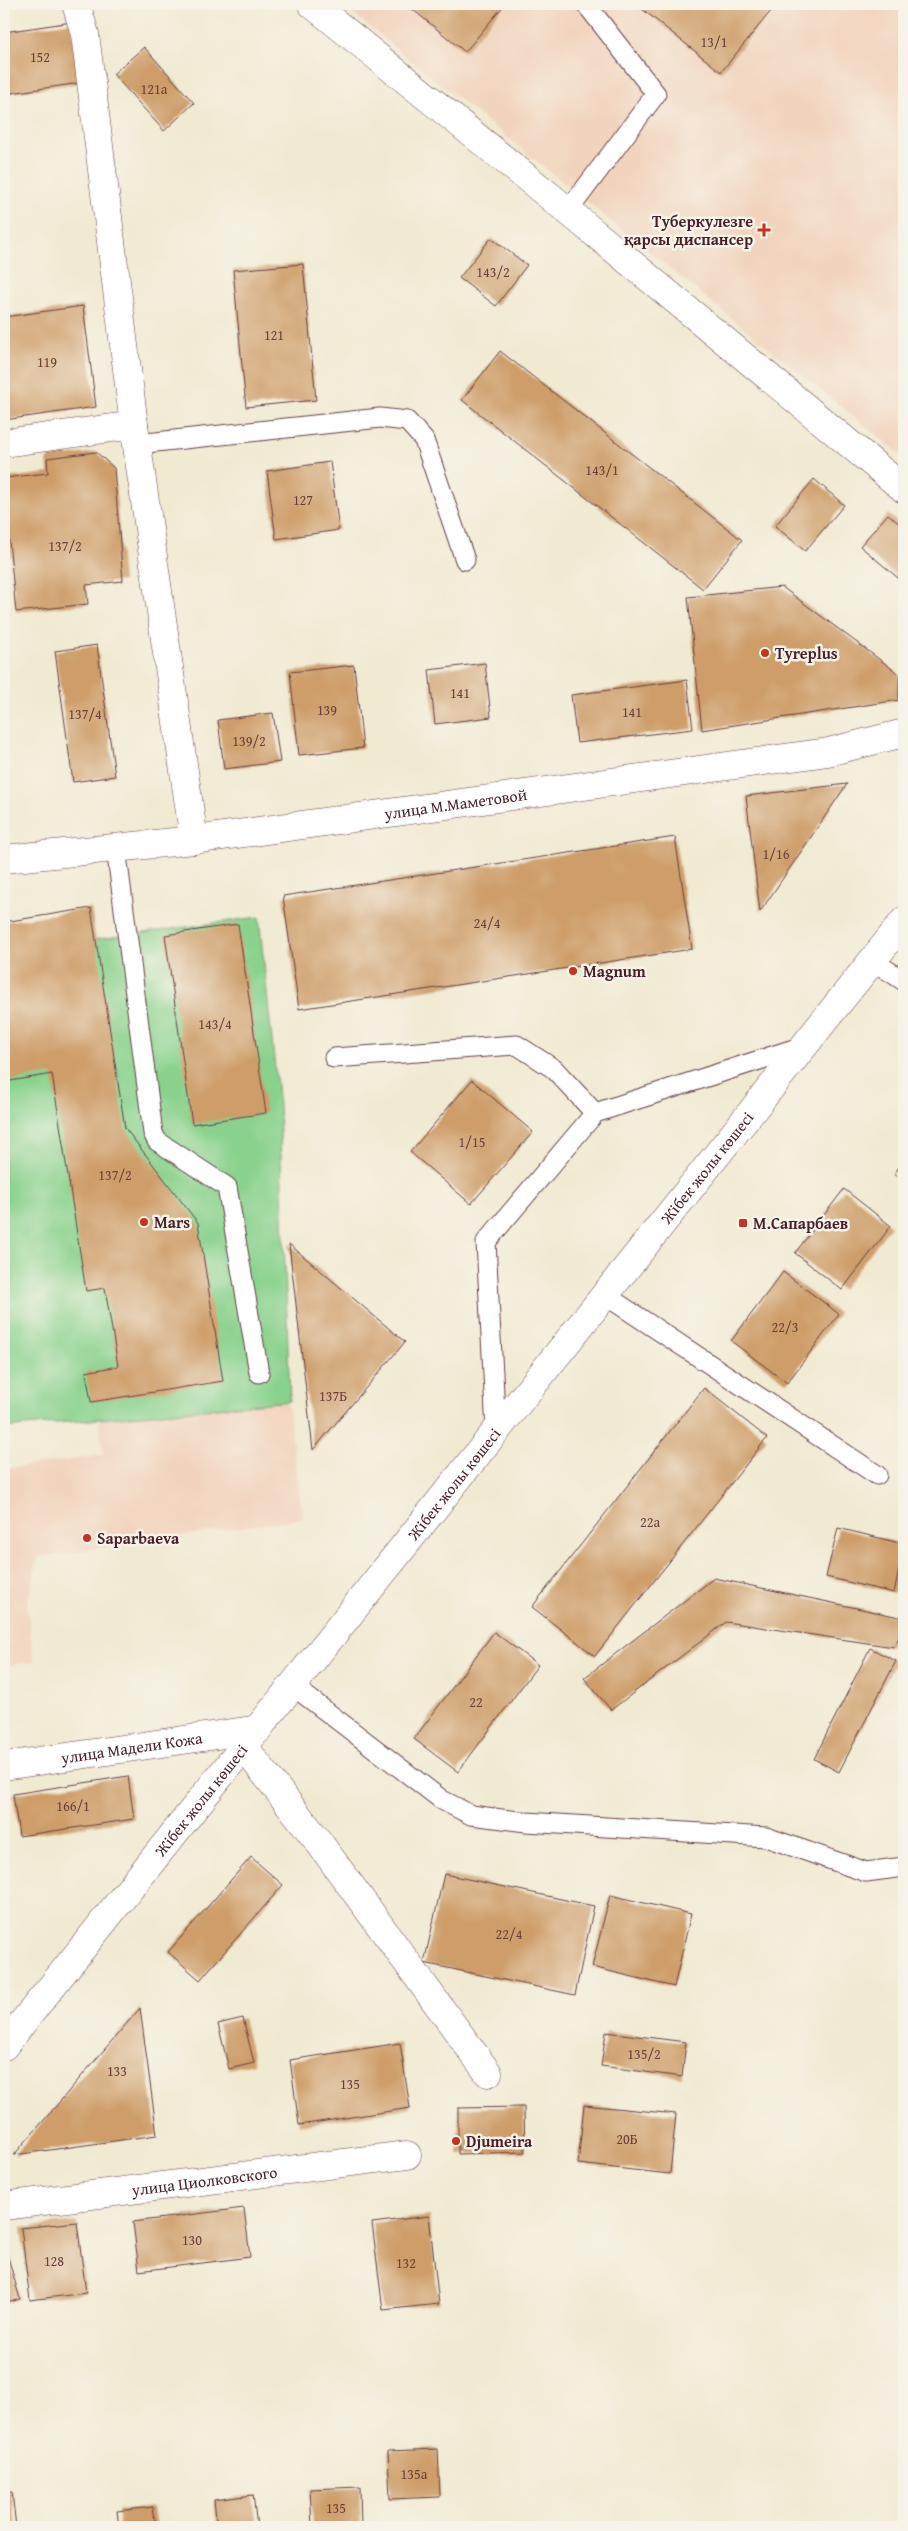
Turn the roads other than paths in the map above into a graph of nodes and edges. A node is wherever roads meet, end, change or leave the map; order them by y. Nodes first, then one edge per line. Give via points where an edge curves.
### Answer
1 (76, 4) edge
2 (312, 4) edge
3 (586, 4) edge
4 (568, 211) junction
5 (136, 434) junction
6 (4, 443) edge
7 (904, 489) edge
8 (465, 560) dead end
9 (904, 733) edge
10 (194, 840) junction
11 (116, 848) junction
12 (4, 858) edge
13 (904, 921) edge
14 (873, 961) junction
15 (904, 981) edge
16 (804, 1046) junction
17 (334, 1058) dead end
18 (594, 1113) junction
19 (605, 1295) junction
20 (259, 1373) dead end
21 (496, 1431) junction
22 (877, 1475) dead end
23 (293, 1686) junction
24 (251, 1738) junction
25 (4, 1766) edge
26 (904, 1867) edge
27 (4, 2046) edge
28 (488, 2073) dead end
29 (406, 2155) dead end
30 (4, 2206) edge

1 - 5 street via 85,34
2 - 4 street
3 - 4 lane via 656,94
4 - 7 street
5 - 6 street
5 - 8 lane via 380,418 407,422 424,440
5 - 10 street
9 - 10 street, улица М.Маметовой via 828,752
10 - 11 street, улица М.Маметовой
11 - 12 street, улица М.Маметовой
11 - 20 lane via 154,1133 157,1141 227,1187
13 - 14 street, Жібек жолы көшесі
14 - 15 lane
14 - 16 street, Жібек жолы көшесі
16 - 18 lane
16 - 19 street, Жібек жолы көшесі
17 - 18 lane via 517,1044 554,1069
18 - 21 lane via 486,1242
19 - 21 street, Жібек жолы көшесі
19 - 22 lane
21 - 23 street, Жібек жолы көшесі
23 - 24 street, Жібек жолы көшесі
23 - 26 lane via 442,1800 471,1815 526,1822 766,1837 866,1872
24 - 25 street, улица Мадели Кожа
24 - 27 street, Жібек жолы көшесі
24 - 28 street via 318,1841
29 - 30 street, улица Циолковского

